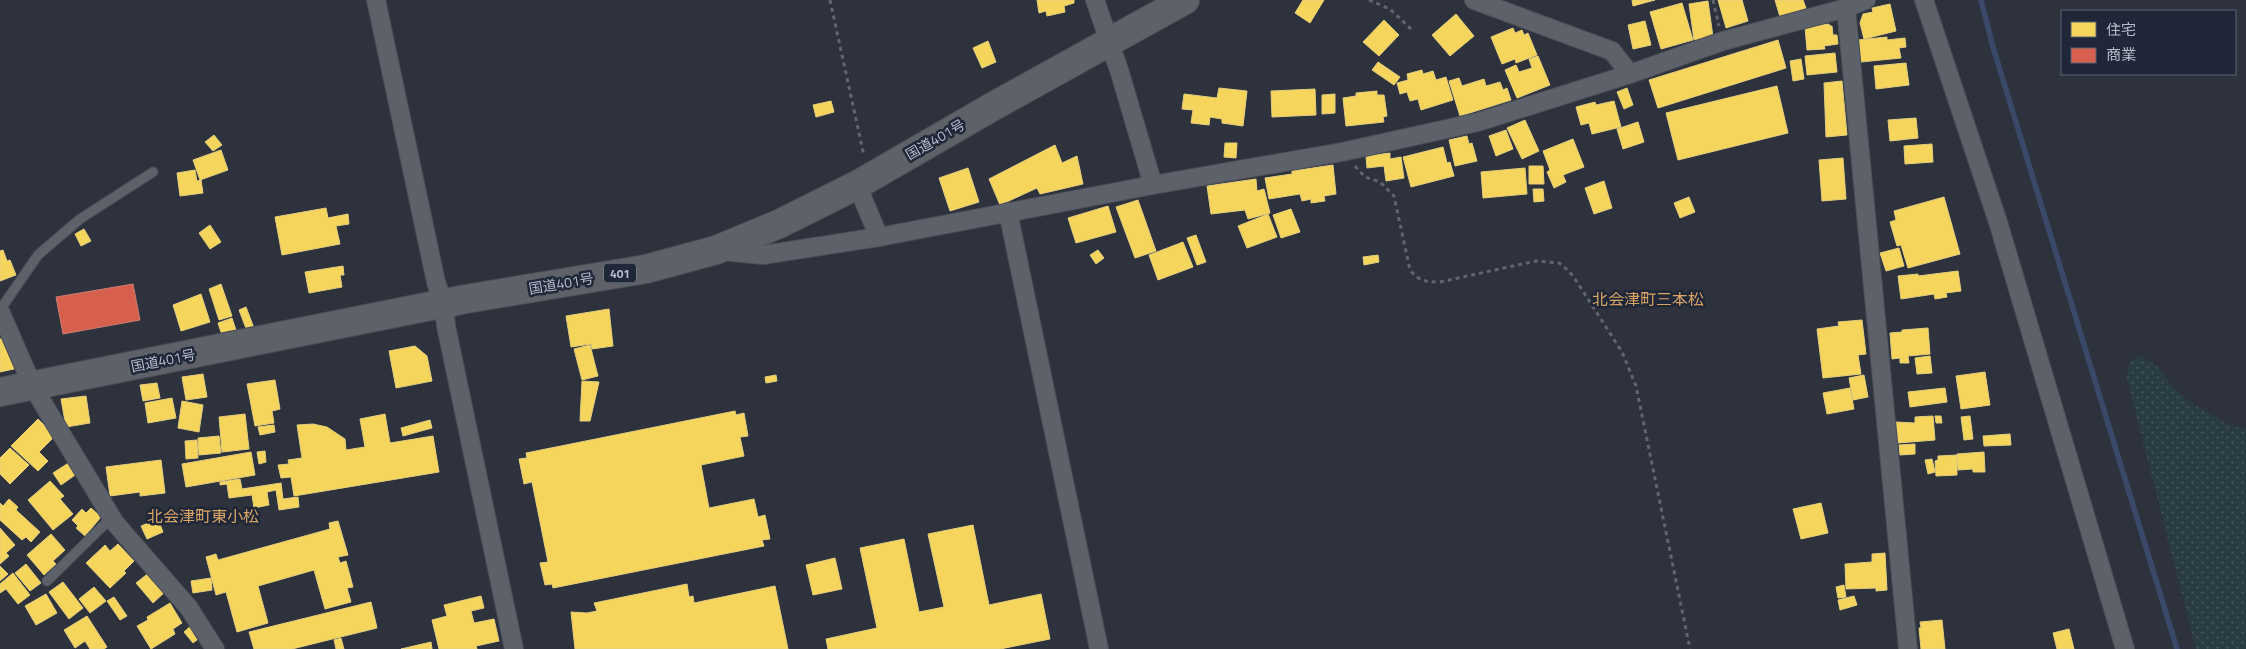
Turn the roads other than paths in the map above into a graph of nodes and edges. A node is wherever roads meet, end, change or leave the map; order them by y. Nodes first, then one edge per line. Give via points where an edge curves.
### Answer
1 (376, 0) edge
2 (1095, 0) edge
3 (1185, 0) edge
4 (1474, 0) edge
5 (1866, 0) edge
6 (1924, 0) edge
7 (1846, 8) junction
8 (1110, 42) junction
9 (1630, 74) junction
10 (153, 172) dead end
11 (862, 181) junction
12 (1154, 185) junction
13 (1008, 212) junction
14 (879, 237) junction
15 (716, 250) junction
16 (444, 305) junction
17 (0, 310) edge
18 (33, 387) junction
19 (0, 392) edge
20 (112, 517) junction
21 (47, 581) dead end
22 (215, 649) edge
23 (514, 649) edge
24 (1099, 649) edge
25 (1908, 649) edge
26 (2125, 649) edge

1 - 16 street via 436,282
2 - 8 street
3 - 8 highway, 国道401号 / 401
4 - 9 street via 1612,51
5 - 7 street
6 - 26 street via 1998,222
7 - 9 street via 1723,41
7 - 25 street
8 - 11 highway, 国道401号 / 401
8 - 12 street
9 - 12 street via 1478,122 1342,152
10 - 17 lane via 80,219 38,255
11 - 14 street
11 - 15 highway, 国道401号 / 401 via 778,224
12 - 13 street
13 - 14 street
13 - 24 street
14 - 15 street via 763,255
15 - 16 highway, 国道401号 / 401 via 646,269
16 - 18 highway, 国道401号 / 401
16 - 23 street
17 - 18 street
18 - 19 highway, 国道401号 / 401
18 - 20 street
20 - 21 lane
20 - 22 street via 189,608

